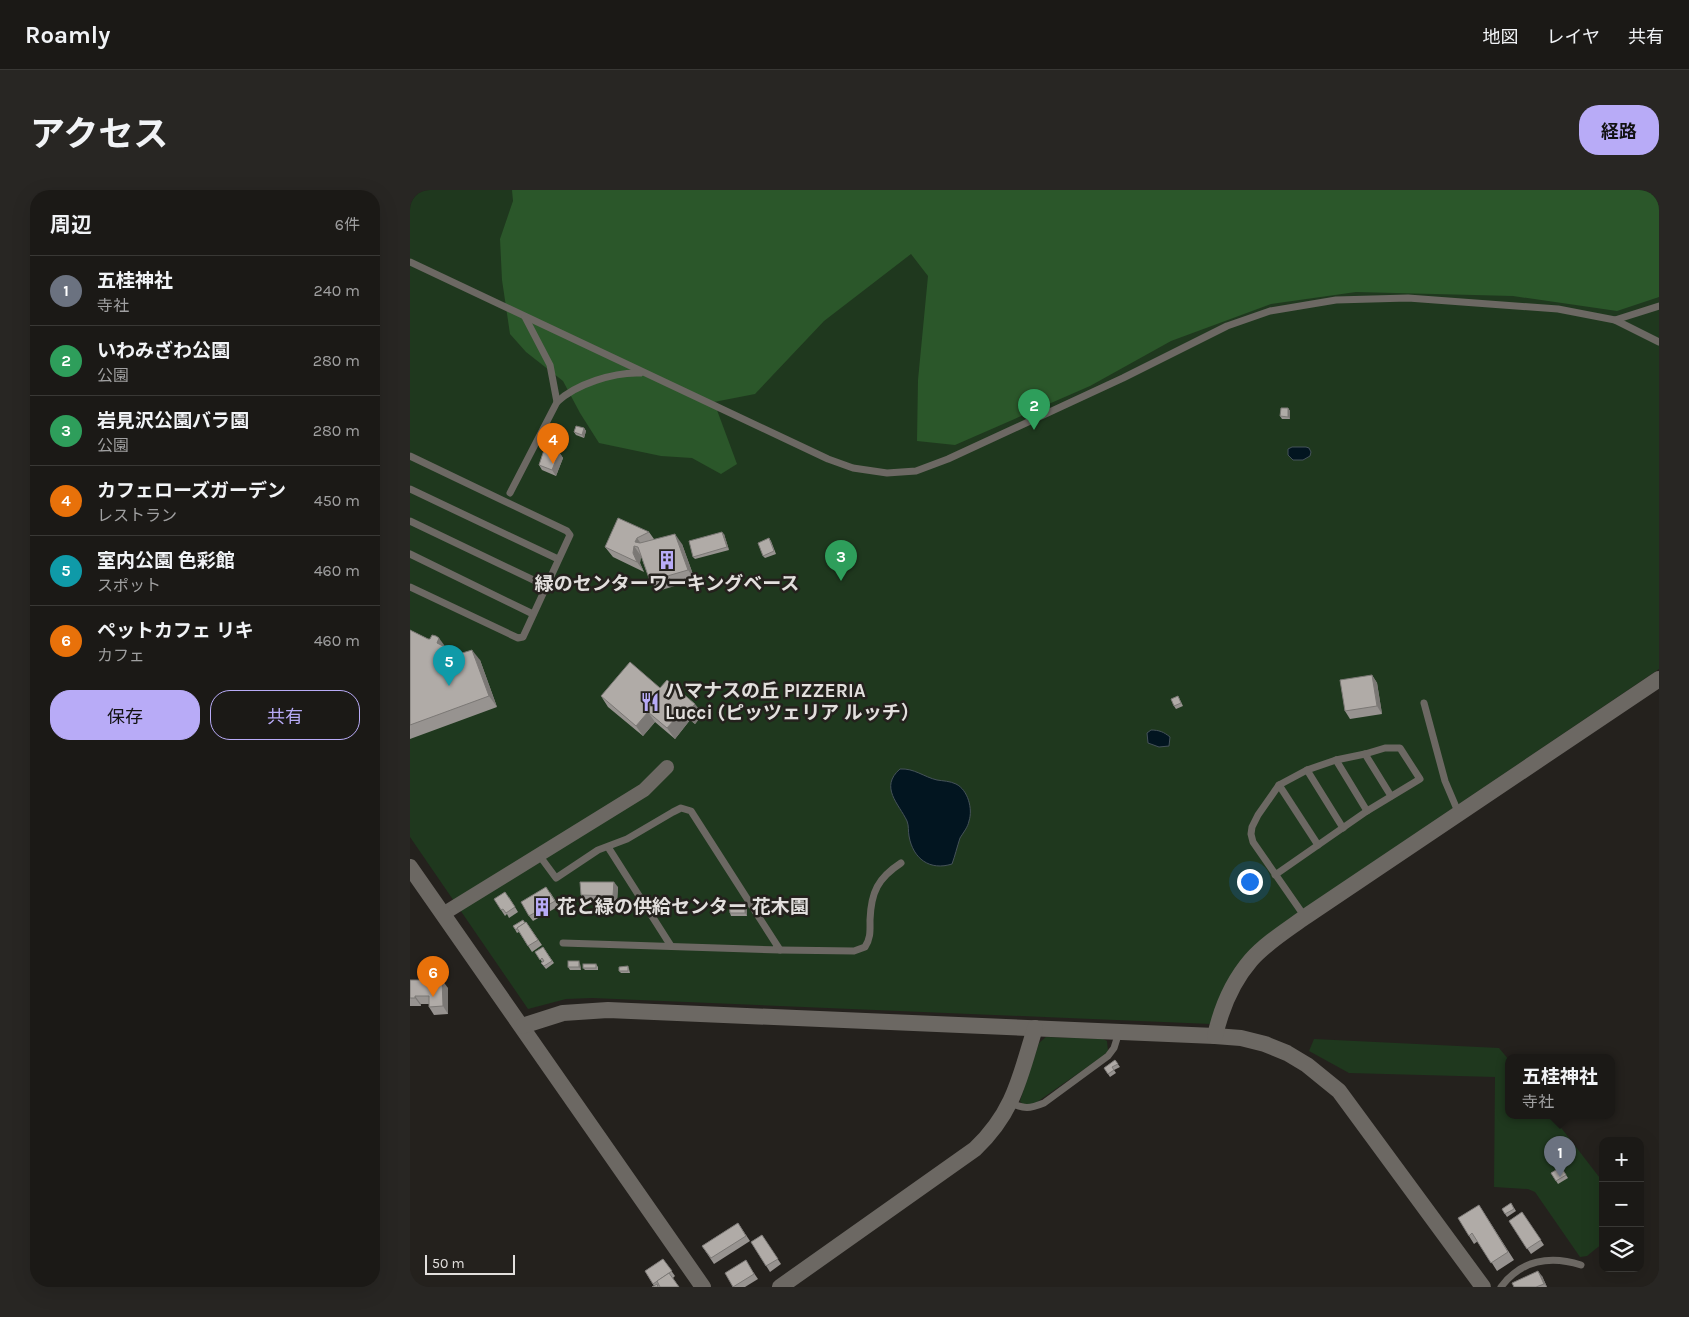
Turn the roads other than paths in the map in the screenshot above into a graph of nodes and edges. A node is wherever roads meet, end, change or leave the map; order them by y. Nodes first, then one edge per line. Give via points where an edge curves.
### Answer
1 (410, 262) edge
2 (1659, 306) edge
3 (525, 317) junction
4 (1615, 320) junction
5 (1659, 342) edge
6 (643, 373) junction
7 (557, 402) junction
8 (410, 456) edge
9 (410, 489) edge
10 (510, 493) dead end
11 (410, 521) edge
12 (410, 554) edge
13 (558, 559) junction
14 (546, 586) junction
15 (410, 587) edge
16 (533, 614) junction
17 (1659, 679) edge
18 (1424, 703) dead end
19 (1365, 754) junction
20 (1336, 760) junction
21 (667, 767) dead end
22 (1307, 770) junction
23 (1279, 786) junction
24 (1391, 796) junction
25 (1367, 811) junction
26 (1459, 814) junction
27 (1343, 828) junction
28 (1318, 845) junction
29 (608, 847) junction
30 (539, 855) junction
31 (901, 863) dead end
32 (410, 867) edge
33 (1275, 875) junction
34 (443, 914) junction
35 (1305, 917) junction
36 (563, 943) dead end
37 (671, 946) junction
38 (780, 950) junction
39 (522, 1026) junction
40 (1035, 1028) junction
41 (1119, 1031) junction
42 (1215, 1036) junction
43 (1010, 1103) junction
44 (1581, 1264) dead end
45 (703, 1287) edge
46 (780, 1287) edge
47 (1483, 1287) edge
48 (1502, 1287) edge

1 - 3 lane
2 - 4 lane
3 - 6 lane
3 - 7 lane via 550,365
4 - 5 lane
4 - 6 lane via 1558,309 1408,298 1336,300 1270,311 1227,326 948,459 901,473 868,471 834,462
6 - 7 lane via 630,373 578,387
7 - 10 lane
8 - 13 lane via 567,531 570,535
9 - 13 lane
11 - 14 lane
12 - 16 lane
13 - 14 lane
14 - 16 lane
15 - 16 lane via 518,638 523,637
17 - 26 street
18 - 26 lane via 1444,781
19 - 20 lane
19 - 24 lane
19 - 24 lane via 1385,748 1400,748 1420,779
20 - 22 lane
20 - 25 lane
21 - 30 street via 644,790
22 - 23 lane
22 - 27 lane
23 - 28 lane
23 - 33 lane via 1258,815 1251,834
24 - 25 lane
25 - 27 lane
26 - 35 street
27 - 28 lane
28 - 33 lane
29 - 30 lane via 598,850 556,878
29 - 37 lane
29 - 38 lane via 682,808 691,811
30 - 34 street
31 - 38 lane via 878,884 865,947 854,951
32 - 34 street
33 - 35 lane
34 - 39 street
35 - 42 street via 1251,960 1234,983
36 - 37 lane
37 - 38 lane
39 - 40 street via 563,1013 608,1010
39 - 45 street
40 - 41 street
40 - 43 street
41 - 42 street
41 - 43 lane via 1108,1056 1044,1103 1023,1108
42 - 47 street via 1265,1044 1307,1065 1339,1091
43 - 46 street via 991,1134 975,1149
44 - 48 lane via 1567,1260 1533,1263 1516,1271

